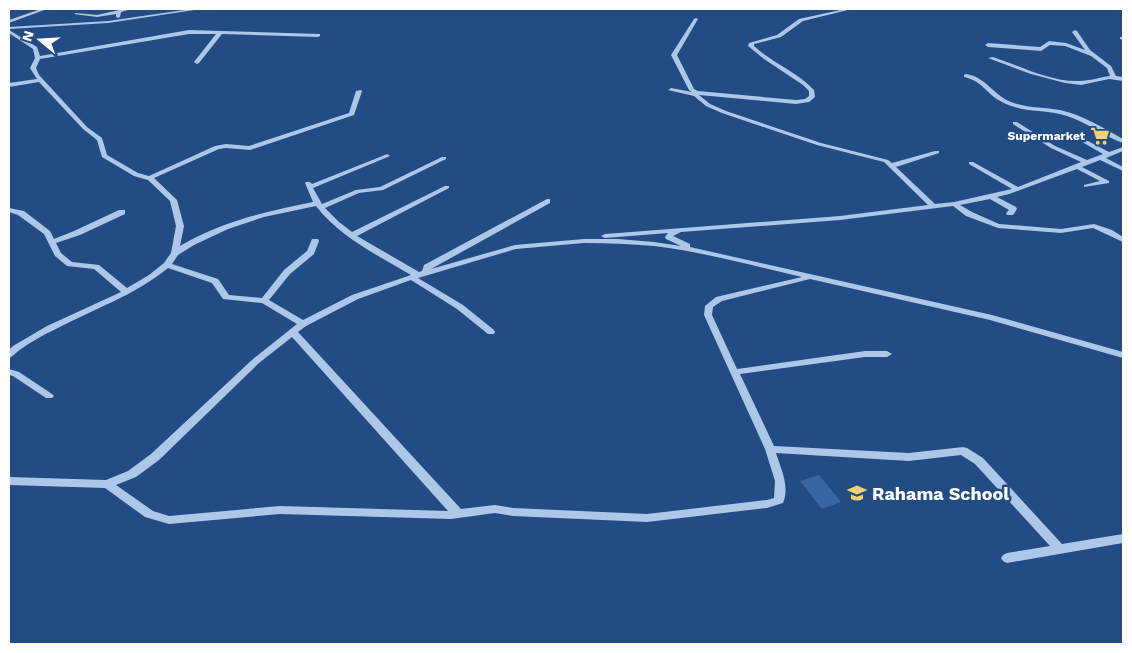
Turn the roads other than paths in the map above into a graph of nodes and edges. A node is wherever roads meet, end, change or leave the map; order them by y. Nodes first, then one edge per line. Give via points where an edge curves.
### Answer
1 (45, 9) edge
2 (130, 9) edge
3 (199, 9) edge
4 (850, 9) edge
5 (119, 12) junction
6 (76, 14) dead end
7 (696, 19) dead end
8 (117, 21) junction
9 (9, 22) edge
10 (9, 29) edge
11 (220, 32) junction
12 (1075, 32) dead end
13 (318, 35) dead end
14 (988, 45) dead end
15 (1093, 54) junction
16 (38, 58) junction
17 (991, 58) dead end
18 (197, 62) dead end
19 (966, 76) dead end
20 (1113, 76) junction
21 (1123, 79) edge
22 (41, 80) junction
23 (9, 85) edge
24 (671, 90) dead end
25 (359, 91) dead end
26 (696, 94) junction
27 (1014, 123) dead end
28 (1084, 141) dead end
29 (1123, 142) edge
30 (1123, 149) edge
31 (937, 152) dead end
32 (387, 156) dead end
33 (1105, 156) junction
34 (444, 158) dead end
35 (970, 163) dead end
36 (1089, 163) junction
37 (891, 166) junction
38 (1076, 166) junction
39 (1123, 169) edge
40 (150, 178) junction
41 (1086, 186) dead end
42 (447, 187) dead end
43 (1017, 189) junction
44 (992, 197) junction
45 (547, 201) dead end
46 (954, 204) junction
47 (319, 205) junction
48 (934, 207) junction
49 (9, 210) edge
50 (122, 212) dead end
51 (1010, 213) dead end
52 (681, 231) junction
53 (654, 232) junction
54 (353, 236) junction
55 (668, 237) junction
56 (1123, 240) edge
57 (315, 241) dead end
58 (52, 242) junction
59 (678, 242) junction
60 (556, 243) junction
61 (654, 244) junction
62 (704, 252) junction
63 (174, 253) junction
64 (167, 265) junction
65 (418, 275) junction
66 (810, 278) junction
67 (127, 292) junction
68 (264, 302) junction
69 (303, 324) junction
70 (293, 332) junction
71 (491, 332) dead end
72 (886, 354) dead end
73 (9, 355) edge
74 (1123, 355) edge
75 (9, 372) edge
76 (734, 372) junction
77 (49, 396) dead end
78 (770, 449) junction
79 (9, 481) edge
80 (107, 484) junction
81 (458, 514) junction
82 (1123, 539) edge
83 (1060, 550) junction
84 (1007, 558) dead end

1 - 9 street
2 - 5 street
3 - 8 street
4 - 26 street via 801,20 778,36 752,43 754,50 807,84 812,97 807,101
5 - 6 street via 97,16
5 - 8 street
7 - 26 street via 674,55
8 - 10 street
10 - 16 street via 17,40 35,48
11 - 13 street
11 - 16 street via 189,32
11 - 18 street
12 - 15 street
14 - 15 street via 1041,48 1049,43
15 - 20 street via 1109,67
16 - 22 street via 33,68
17 - 20 street via 1068,82 1092,82
19 - 29 street via 974,76 1002,100 1018,107 1062,112 1082,119
20 - 21 street
22 - 23 street
22 - 40 street via 85,128 100,139 104,156 136,175
24 - 26 street
25 - 40 street via 352,114 250,148 241,149 228,144 217,147
26 - 37 street via 724,112 819,144 886,161
27 - 36 street
28 - 33 street
30 - 33 street
31 - 37 street
32 - 47 street via 309,185
33 - 36 street
33 - 39 street
34 - 47 street via 381,189 358,191
35 - 43 street
36 - 38 street
37 - 48 street
38 - 41 street via 1107,182
38 - 43 street
40 - 63 street via 173,200 180,226
42 - 54 street
43 - 44 street
44 - 46 street
44 - 51 street via 1013,209
45 - 65 street
46 - 48 street
46 - 56 street via 998,226 1061,231 1094,226
47 - 54 street
47 - 63 street via 277,212 222,228
48 - 52 street
49 - 58 street via 21,213 47,233
50 - 58 street
52 - 53 street
52 - 55 street
52 - 59 street via 676,234
53 - 55 street
53 - 60 street
53 - 61 street via 645,237
54 - 65 street
55 - 59 street
55 - 61 street via 665,243
57 - 68 street via 311,252 288,272
58 - 67 street via 58,254 70,264 96,268
59 - 62 street
60 - 61 street
60 - 65 street via 515,247
61 - 62 street
62 - 66 street
63 - 64 street
64 - 67 street
64 - 68 street via 196,278 215,281 226,296
65 - 69 street via 355,297
65 - 71 street
66 - 74 street via 896,294
66 - 76 street via 719,299 708,306 708,315
67 - 73 street via 50,328
68 - 69 street
69 - 70 street
70 - 80 street via 256,361 155,457 132,474
70 - 81 street
72 - 76 street
75 - 77 street
76 - 78 street
78 - 81 street via 780,481 778,500 767,504 647,518 495,509
78 - 83 street via 909,457 963,451 979,461
79 - 80 street
80 - 81 street via 149,514 169,520 280,510
82 - 83 street
83 - 84 street

